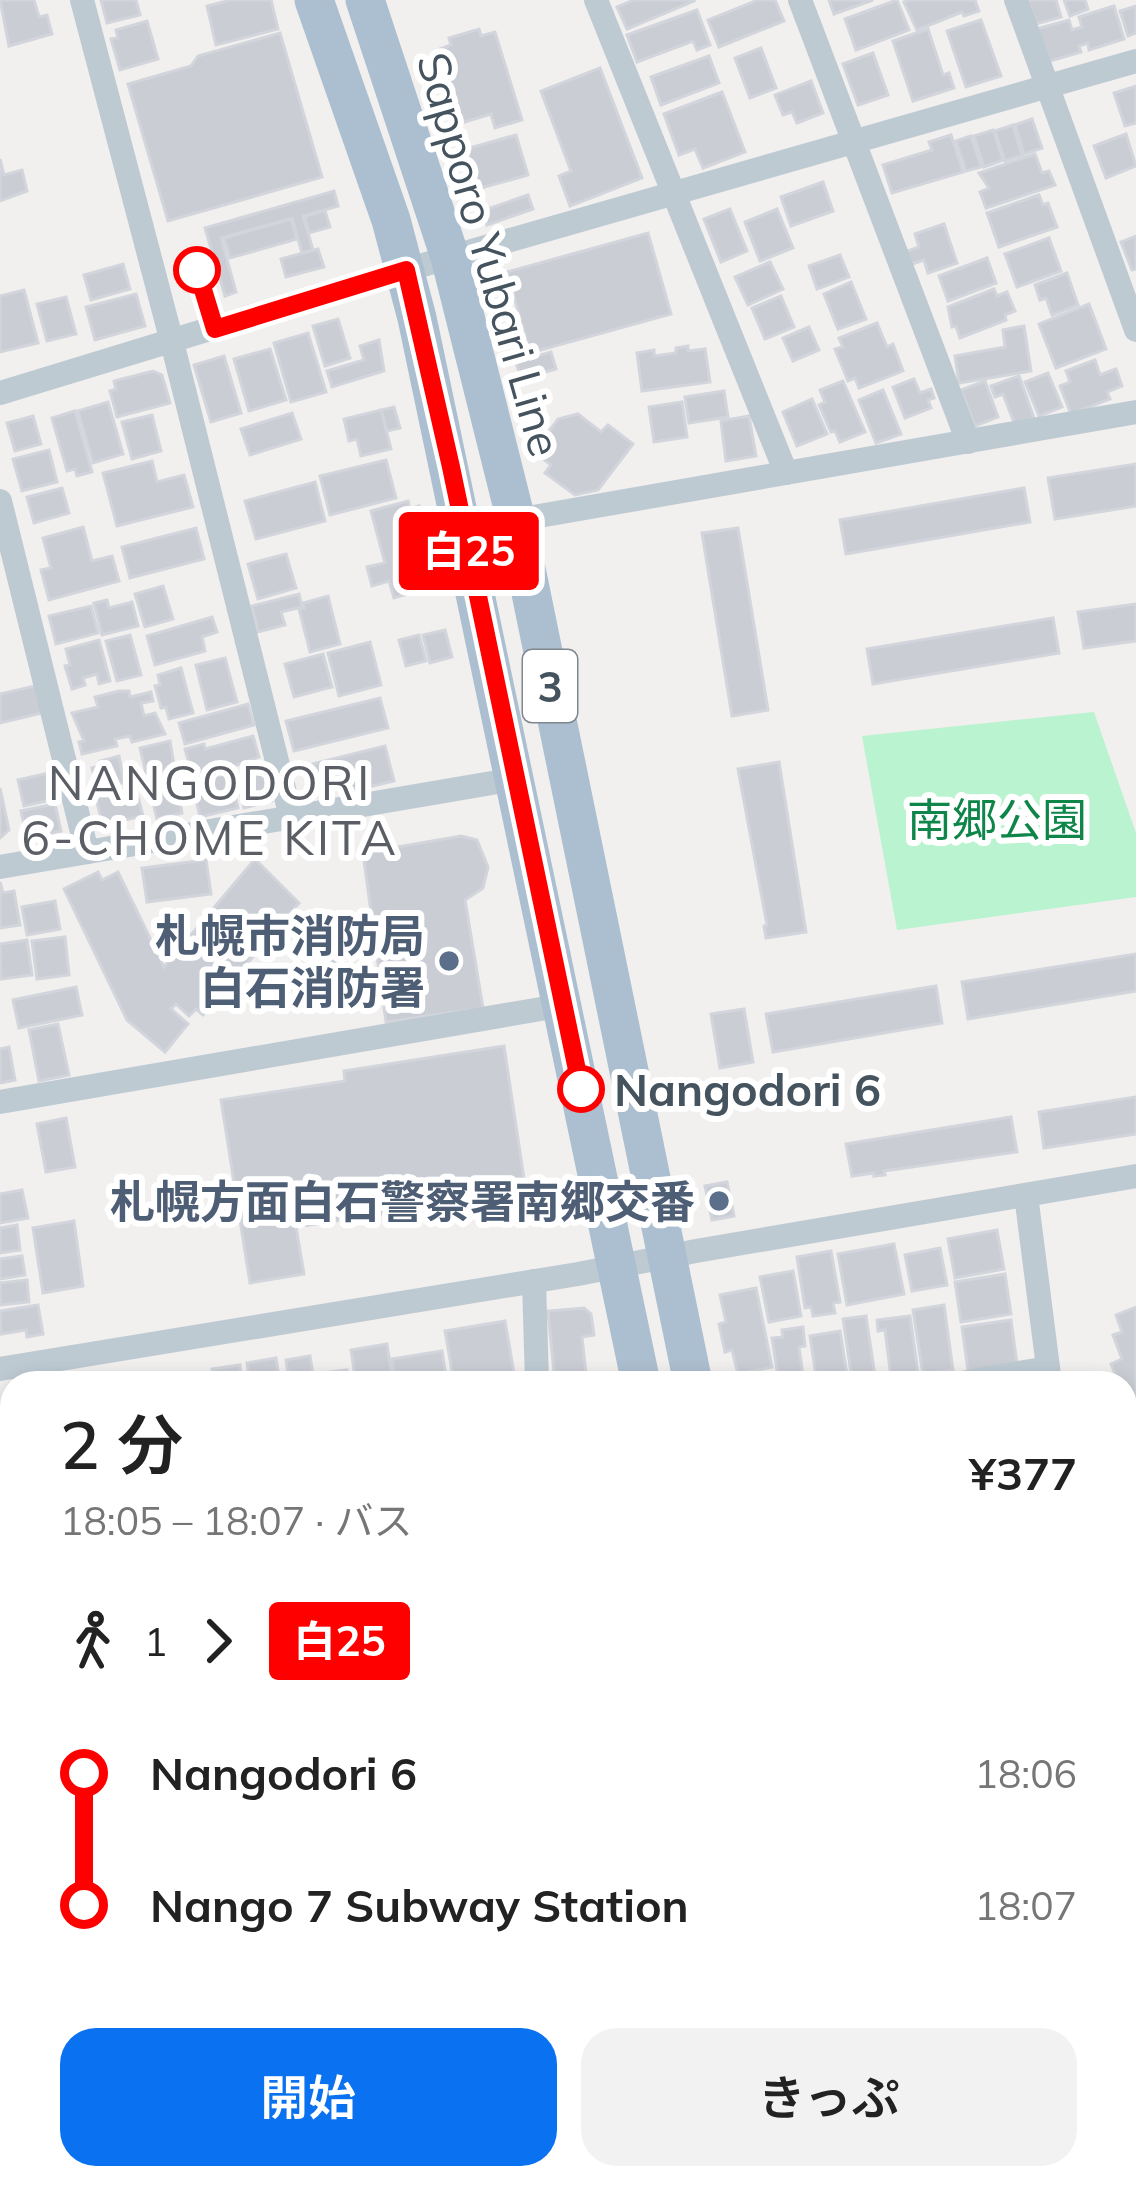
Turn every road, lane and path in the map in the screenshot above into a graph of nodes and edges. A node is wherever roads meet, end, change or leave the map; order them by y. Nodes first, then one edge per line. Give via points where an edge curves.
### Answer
1 (82, 0) edge
2 (314, 0) edge
3 (365, 0) edge
4 (596, 0) edge
5 (800, 0) edge
6 (1016, 0) edge
7 (1136, 61) edge
8 (1049, 85) junction
9 (854, 141) junction
10 (673, 194) junction
11 (450, 257) junction
12 (406, 270) junction
13 (1136, 330) edge
14 (172, 342) junction
15 (0, 393) edge
16 (1136, 412) edge
17 (968, 442) junction
18 (786, 473) junction
19 (0, 500) edge
20 (516, 520) junction
21 (515, 779) junction
22 (291, 818) junction
23 (87, 852) junction
24 (0, 867) edge
25 (564, 1005) junction
26 (0, 1102) edge
27 (1136, 1176) edge
28 (1026, 1195) junction
29 (664, 1257) junction
30 (618, 1265) junction
31 (535, 1281) junction
32 (0, 1369) edge
33 (35, 1371) edge
34 (57, 1371) edge
35 (537, 1371) edge
36 (639, 1371) edge
37 (690, 1371) edge
38 (1048, 1371) edge

1 - 14 street
2 - 12 main road, Sapporo Yubari Line / 3
3 - 11 main road, Sapporo Yubari Line / 3
4 - 10 street
5 - 9 street
6 - 8 street
7 - 8 street
8 - 9 street
8 - 13 street
9 - 10 street
9 - 17 street
10 - 11 street
10 - 18 street
11 - 12 street
11 - 20 main road, Sapporo Yubari Line / 3
12 - 14 street
12 - 21 main road, Sapporo Yubari Line / 3
14 - 15 street
14 - 22 street
16 - 17 street
17 - 18 street
18 - 20 street
19 - 23 street
20 - 29 main road, Sapporo Yubari Line / 3
21 - 22 street
21 - 25 main road, Sapporo Yubari Line / 3
22 - 23 street
23 - 24 street
25 - 26 street
25 - 30 main road, Sapporo Yubari Line / 3
27 - 28 street
28 - 29 street
28 - 38 street
29 - 30 street
29 - 37 main road, Sapporo Yubari Line / 3
30 - 31 street
30 - 36 main road, Sapporo Yubari Line / 3
31 - 34 street
31 - 35 street
32 - 33 street

